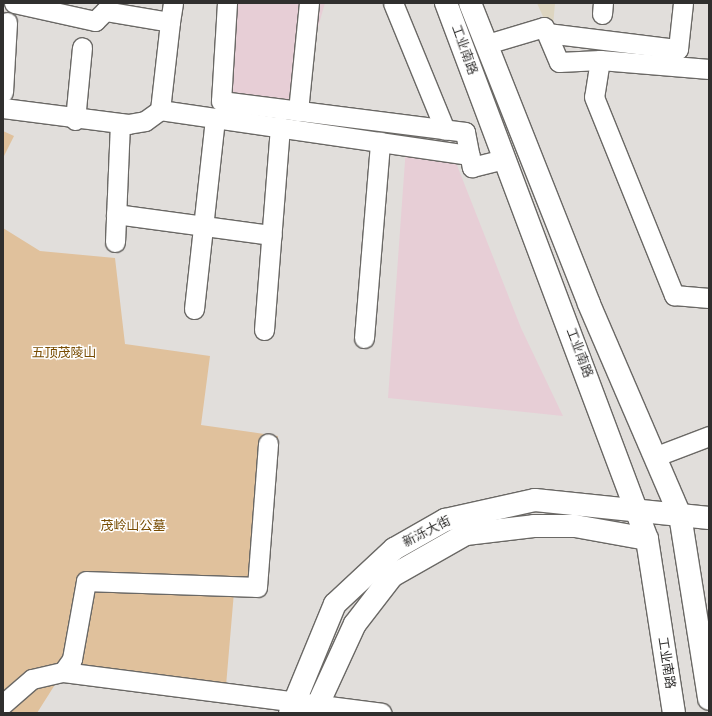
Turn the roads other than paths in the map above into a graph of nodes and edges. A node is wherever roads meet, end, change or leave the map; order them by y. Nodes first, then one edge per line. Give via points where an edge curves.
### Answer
1 (14, 3) edge
2 (173, 3) edge
3 (227, 3) edge
4 (309, 3) edge
5 (393, 3) edge
6 (446, 3) edge
7 (470, 3) edge
8 (683, 3) edge
9 (8, 22) dead end
10 (170, 22) junction
11 (546, 33) junction
12 (487, 44) junction
13 (82, 47) dead end
14 (600, 60) junction
15 (709, 69) edge
16 (3, 92) edge
17 (3, 108) edge
18 (160, 110) junction
19 (298, 111) junction
20 (215, 118) junction
21 (75, 120) junction
22 (120, 123) junction
23 (280, 127) junction
24 (445, 130) junction
25 (380, 142) junction
26 (470, 155) junction
27 (503, 159) junction
28 (116, 214) junction
29 (203, 227) junction
30 (272, 235) junction
31 (115, 242) dead end
32 (709, 298) edge
33 (194, 309) dead end
34 (264, 330) dead end
35 (364, 338) dead end
36 (709, 436) edge
37 (268, 443) dead end
38 (654, 457) junction
39 (635, 508) junction
40 (680, 515) junction
41 (709, 518) edge
42 (647, 539) junction
43 (63, 672) junction
44 (709, 699) edge
45 (3, 704) edge
46 (292, 708) edge
47 (316, 708) edge
48 (381, 713) edge
49 (674, 713) edge

1 - 10 street via 95,21 105,11
2 - 10 street
3 - 19 street via 221,101
4 - 19 street
5 - 24 street
6 - 27 main road, 工业南路
7 - 12 main road, 工业南路
8 - 11 street via 678,48
9 - 16 street
10 - 18 street
11 - 12 street via 544,27
11 - 14 street via 559,62
12 - 38 main road, 工业南路 via 589,304
13 - 21 street
14 - 15 street
14 - 32 street via 594,96 674,295
17 - 21 street
18 - 20 street
18 - 22 street via 146,121
19 - 24 street
20 - 23 street
20 - 29 street
21 - 22 street
22 - 28 street
23 - 25 street
23 - 30 street
24 - 26 street via 465,132
25 - 26 street
25 - 35 street
26 - 27 street via 472,166
27 - 39 main road, 工业南路 via 598,400
28 - 29 street
28 - 31 street
29 - 30 street
29 - 33 street
30 - 34 street
36 - 38 street
37 - 43 street via 257,587 86,582 72,659
38 - 40 main road, 工业南路
39 - 40 main road, 新泺大街
39 - 42 main road, 工业南路
39 - 46 main road, 新泺大街 via 535,500 445,520 394,549 335,604
40 - 41 main road, 新泺大街
40 - 42 main road
40 - 44 main road, 工业南路
42 - 47 main road, 新泺大街 via 575,526 534,526 466,534 392,576 356,624
42 - 49 main road, 工业南路
43 - 45 street via 32,680
43 - 46 street via 121,677
46 - 47 street
47 - 48 street

